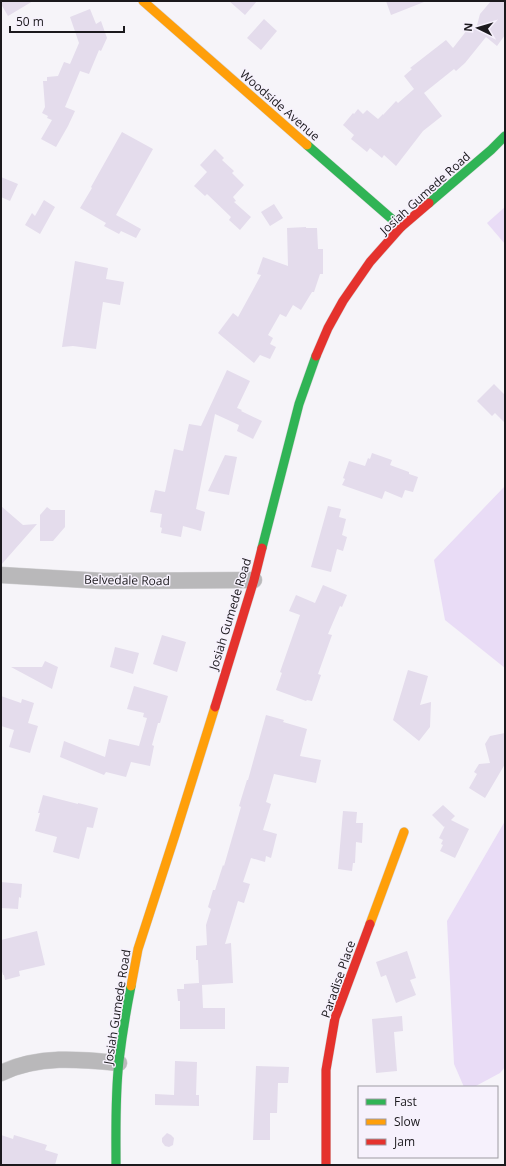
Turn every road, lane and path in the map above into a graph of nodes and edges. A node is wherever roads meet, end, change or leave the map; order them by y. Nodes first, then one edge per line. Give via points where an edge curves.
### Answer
1 (143, 1) edge
2 (505, 136) edge
3 (401, 227) junction
4 (1, 575) edge
5 (254, 580) junction
6 (404, 832) dead end
7 (119, 1063) junction
8 (1, 1073) edge
9 (116, 1165) edge
10 (326, 1165) edge

1 - 3 main road, Woodside Avenue
2 - 3 main road, Josiah Gumede Road
3 - 5 main road, Josiah Gumede Road via 370,262 343,301 315,358 299,404
4 - 5 street, Belvedale Road via 103,581
5 - 7 main road, Josiah Gumede Road via 138,949
6 - 10 main road, Paradise Place via 335,1018 326,1070
7 - 8 street via 89,1060 42,1061
7 - 9 main road, Josiah Gumede Road

